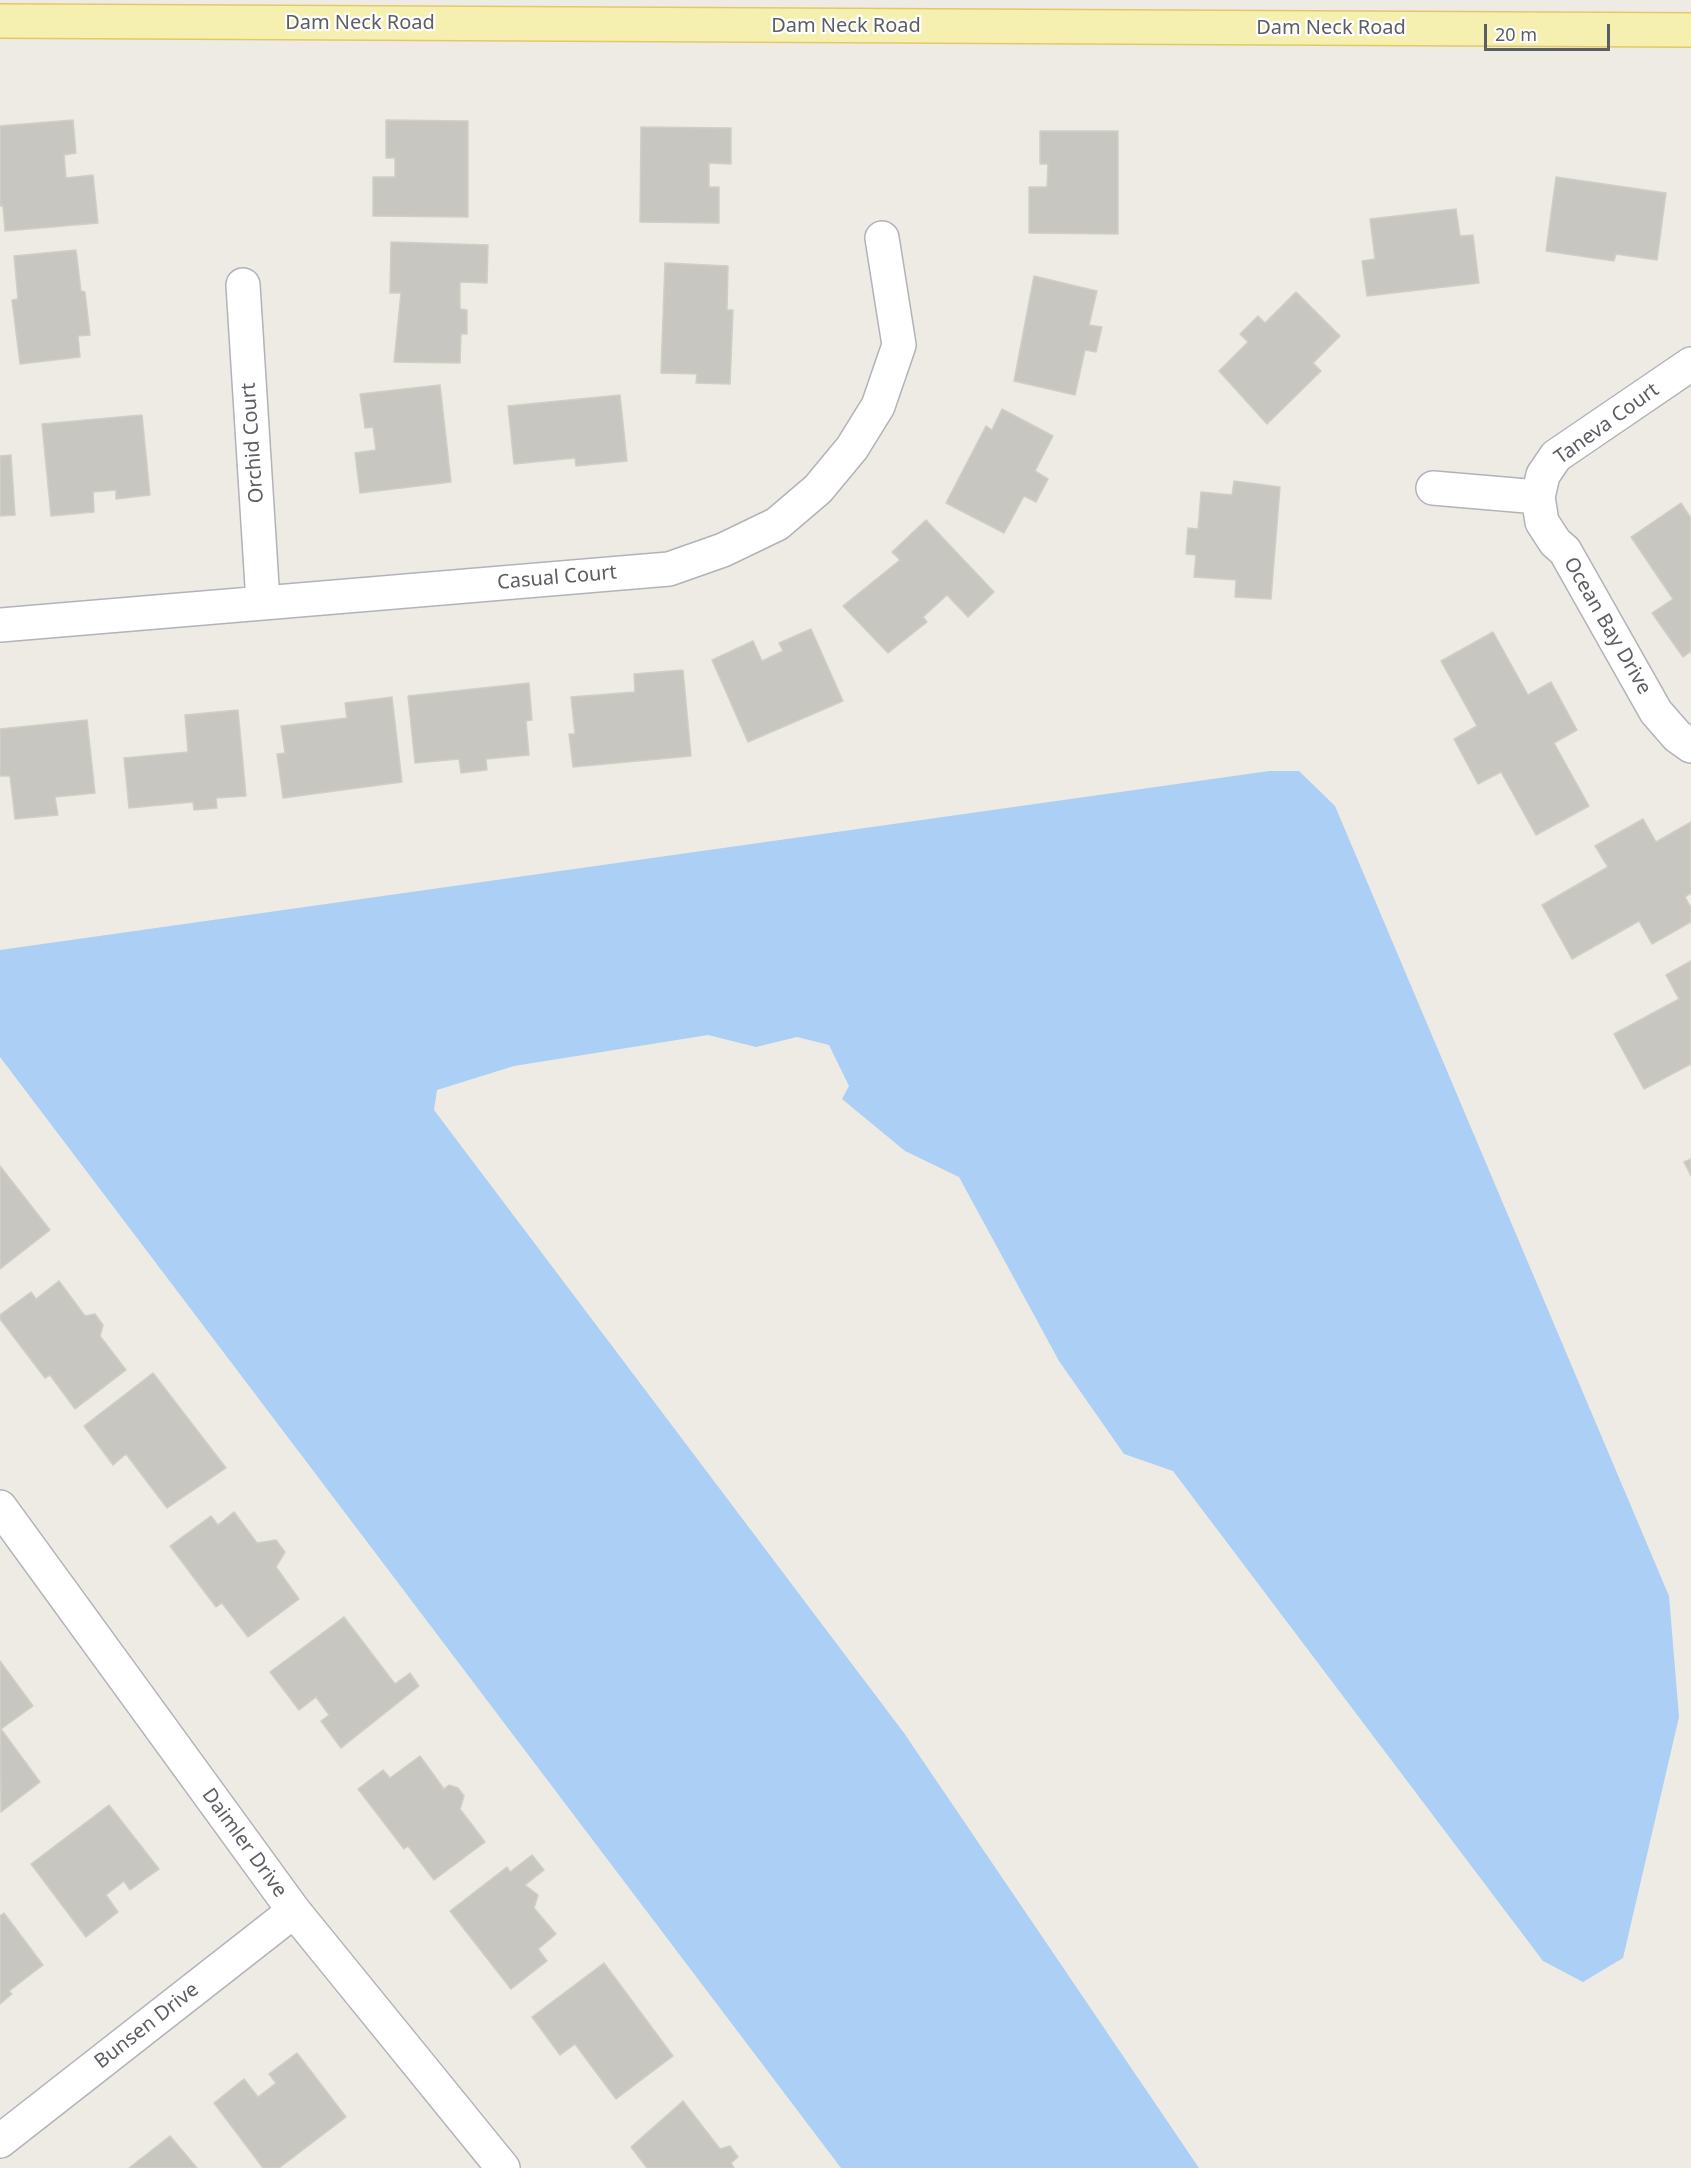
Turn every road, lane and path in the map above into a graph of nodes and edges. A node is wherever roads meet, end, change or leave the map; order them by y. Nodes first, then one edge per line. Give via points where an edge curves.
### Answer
1 (0, 21) edge
2 (1691, 30) edge
3 (882, 238) dead end
4 (243, 285) dead end
5 (1691, 364) edge
6 (1433, 488) dead end
7 (1538, 496) junction
8 (263, 602) junction
9 (0, 626) edge
10 (1691, 746) edge
11 (0, 1507) edge
12 (294, 1911) junction
13 (0, 2141) edge
14 (503, 2168) edge

1 - 2 main road, Dam Neck Road
3 - 8 street, Casual Court via 899,345 878,406 852,448 818,489 777,524 723,550 669,569
4 - 8 street, Orchid Court
5 - 7 street, Taneva Court via 1556,456 1543,475
6 - 7 street
7 - 10 street, Ocean Bay Drive via 1542,522 1565,552 1656,712
8 - 9 street, Casual Court
11 - 12 street, Daimler Drive
12 - 13 street, Bunsen Drive
12 - 14 street, Daimler Drive

